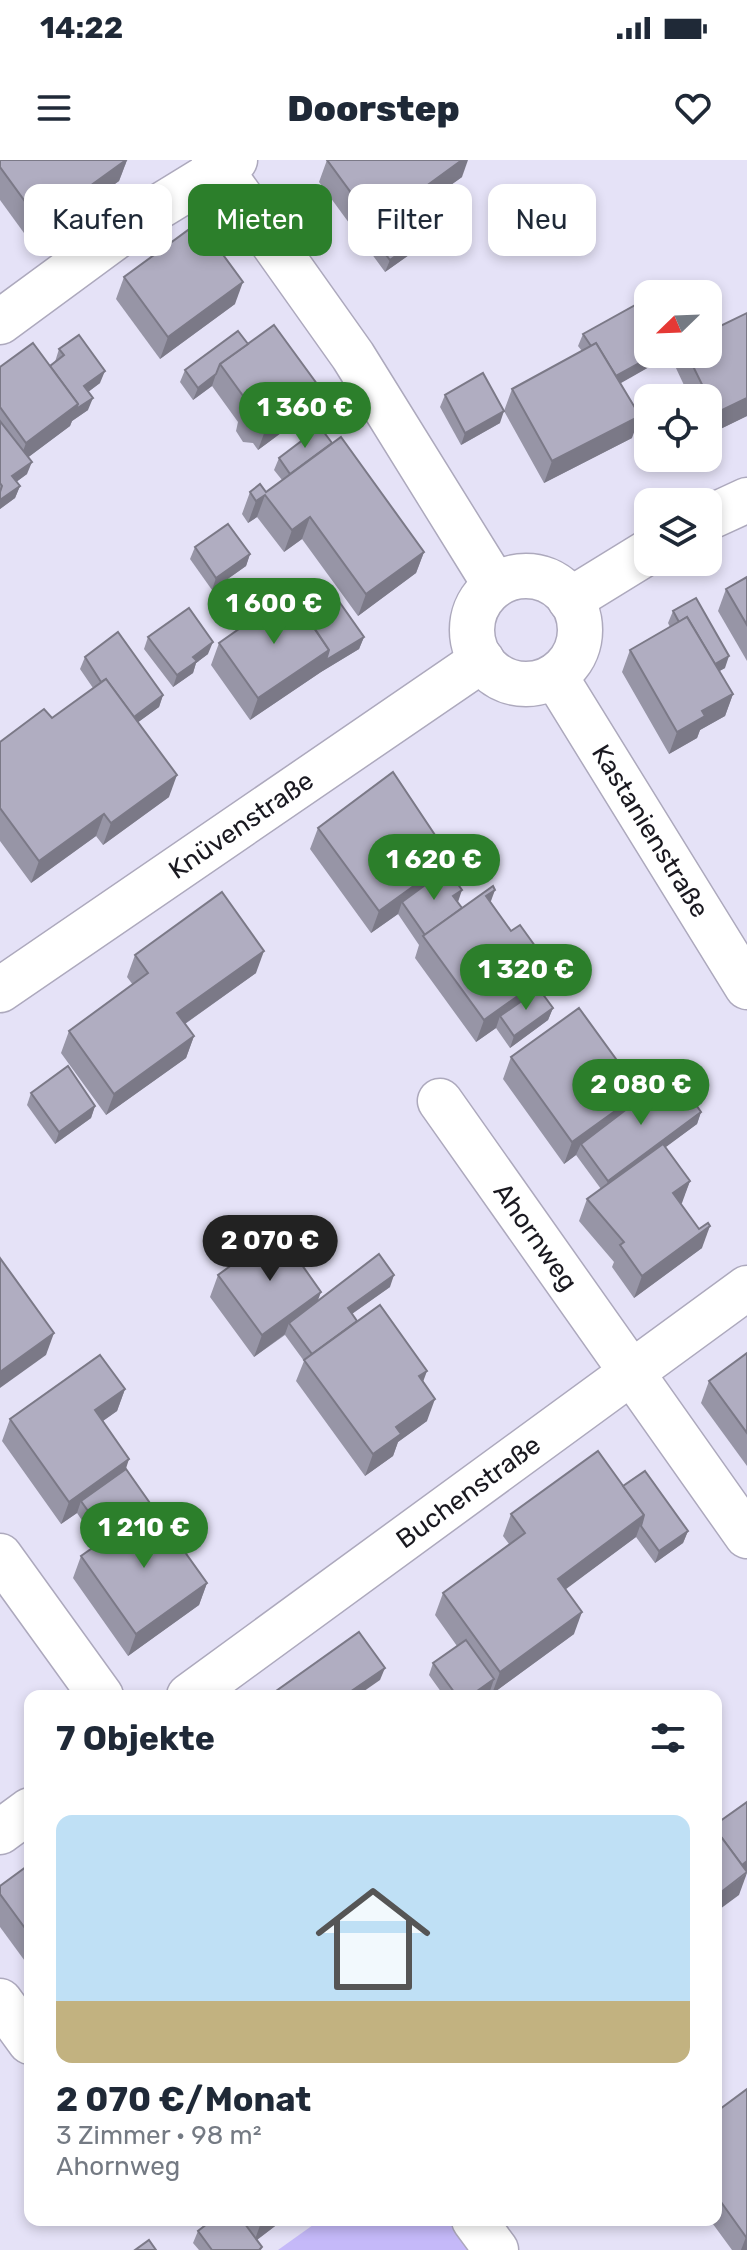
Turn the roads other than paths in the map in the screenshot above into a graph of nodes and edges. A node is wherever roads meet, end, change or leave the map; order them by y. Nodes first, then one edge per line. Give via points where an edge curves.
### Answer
1 (223, 163) edge
2 (0, 322) edge
3 (747, 500) edge
4 (722, 512) edge
5 (634, 561) edge
6 (495, 585) junction
7 (570, 600) junction
8 (482, 660) junction
9 (555, 676) junction
10 (747, 987) edge
11 (0, 990) edge
12 (440, 1101) dead end
13 (747, 1288) edge
14 (633, 1371) junction
15 (747, 1536) edge
16 (0, 1556) edge
17 (97, 1690) edge
18 (197, 1690) edge
19 (24, 1814) edge
20 (0, 1832) edge
21 (0, 2001) edge
22 (24, 2034) edge
23 (478, 2226) edge
24 (496, 2250) edge

1 - 2 street
1 - 6 street via 353,356
3 - 4 street
5 - 7 street
6 - 7 street via 519,574 539,576
6 - 8 street via 473,615 473,636
7 - 9 street via 579,642
8 - 9 street via 497,677 516,685
8 - 11 street, Knüvenstraße
9 - 10 street, Kastanienstraße
12 - 14 street, Ahornweg
13 - 14 street, Buchenstraße
14 - 15 street, Ahornweg
14 - 18 street, Buchenstraße
16 - 17 street
19 - 20 street
21 - 22 street
23 - 24 street

